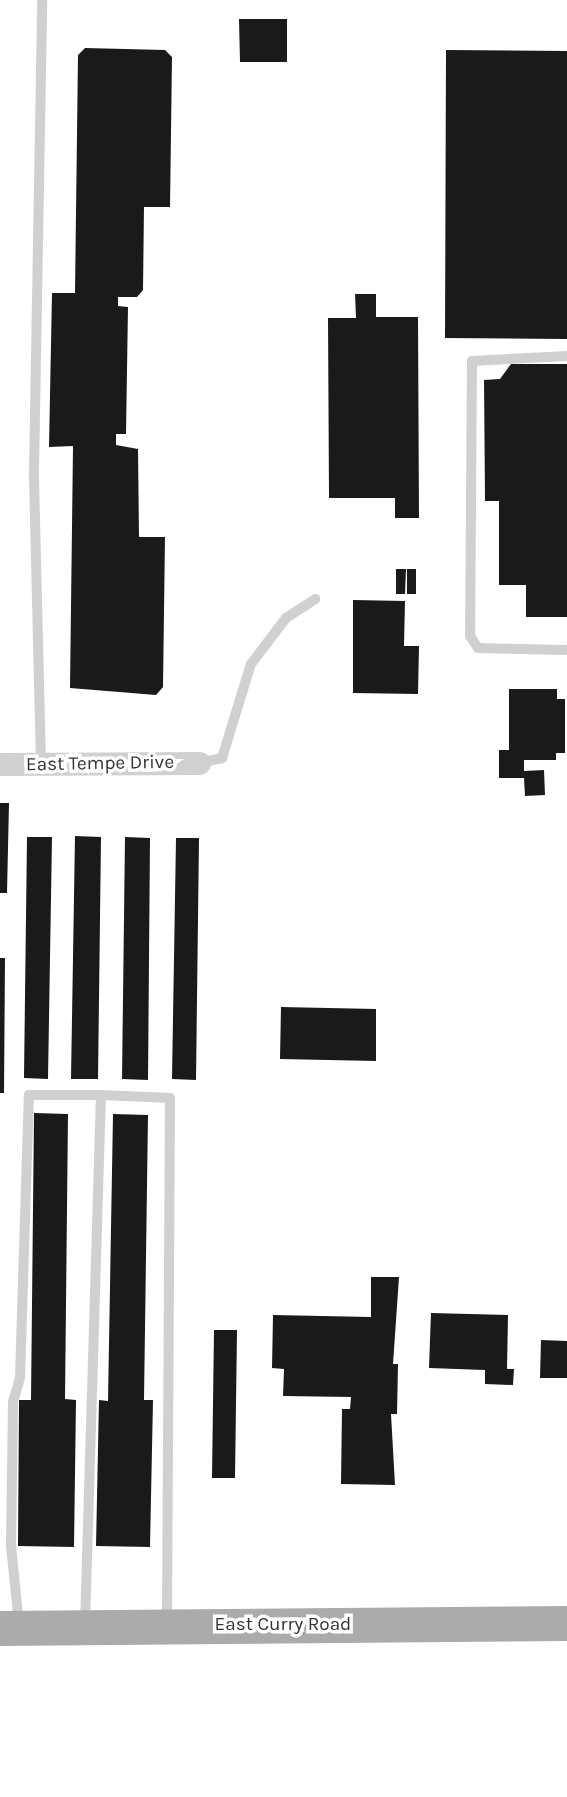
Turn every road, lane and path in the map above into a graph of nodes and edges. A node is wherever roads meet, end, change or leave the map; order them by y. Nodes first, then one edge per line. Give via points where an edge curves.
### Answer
1 (42, 0) edge
2 (567, 356) edge
3 (315, 599) dead end
4 (567, 650) edge
5 (200, 763) joint
6 (0, 764) edge
7 (41, 764) junction
8 (101, 1094) junction
9 (567, 1623) edge
10 (85, 1626) junction
11 (167, 1626) junction
12 (10, 1628) edge

1 - 7 lane via 34,472
2 - 4 lane via 472,361 470,636 478,648
3 - 5 lane via 286,618 251,664 222,758
5 - 7 street, East Tempe Drive
6 - 7 street, East Tempe Drive
8 - 10 lane
8 - 11 lane via 170,1098
8 - 12 lane via 29,1094 20,1377 13,1402
9 - 11 main road, East Curry Road
10 - 11 main road, East Curry Road
10 - 12 main road, East Curry Road

